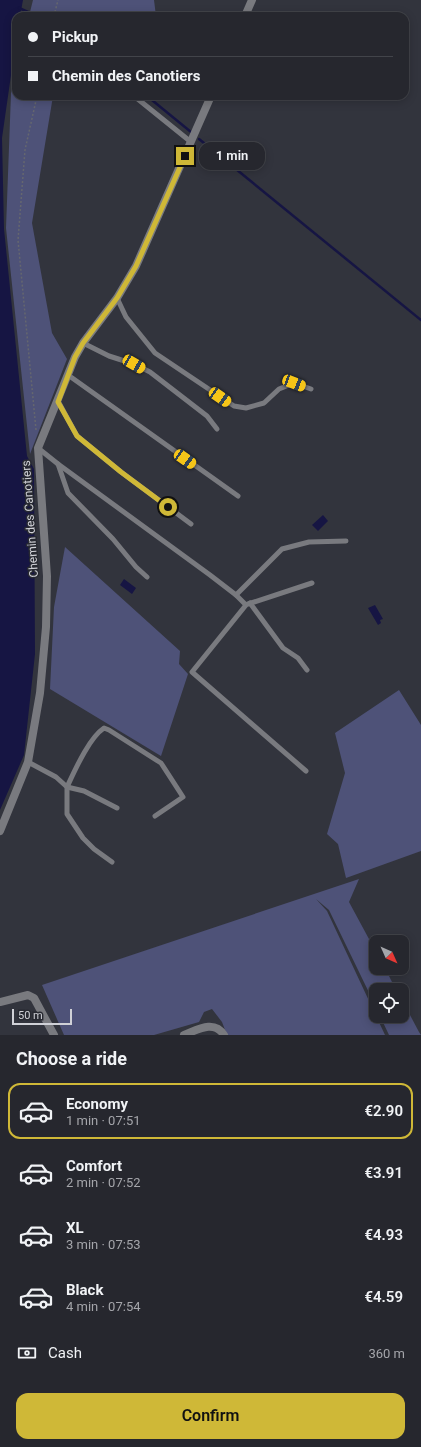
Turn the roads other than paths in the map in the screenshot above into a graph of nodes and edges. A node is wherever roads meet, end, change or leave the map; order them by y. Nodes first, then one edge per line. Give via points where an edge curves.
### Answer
1 (252, 0) edge
2 (247, 12) edge
3 (139, 100) edge
4 (209, 100) edge
5 (191, 142) junction
6 (117, 298) junction
7 (83, 343) junction
8 (68, 375) junction
9 (311, 390) dead end
10 (58, 402) junction
11 (217, 429) dead end
12 (38, 448) junction
13 (58, 464) junction
14 (238, 496) dead end
15 (191, 524) dead end
16 (346, 541) dead end
17 (147, 577) dead end
18 (312, 583) dead end
19 (236, 595) junction
20 (248, 604) junction
21 (307, 670) dead end
22 (28, 762) junction
23 (306, 771) dead end
24 (67, 787) junction
25 (117, 808) dead end
26 (155, 816) dead end
27 (0, 831) edge
28 (112, 862) dead end
29 (0, 1002) edge
30 (54, 1035) edge
31 (184, 1035) edge
32 (224, 1035) edge

1 - 2 street
3 - 5 lane
4 - 5 street, Chemin des Canotiers
5 - 6 street, Chemin des Canotiers via 136,266
6 - 7 street, Chemin des Canotiers
6 - 9 lane via 126,317 155,354 234,406 246,408 264,403 280,389 294,383
7 - 8 street, Chemin des Canotiers
7 - 11 lane via 150,372 207,416
8 - 10 street, Chemin des Canotiers
8 - 14 lane
10 - 12 street, Chemin des Canotiers
10 - 15 lane via 77,436
12 - 13 lane
12 - 22 street, Chemin des Canotiers via 47,576 46,627 40,692
13 - 17 lane via 68,492
13 - 19 lane
16 - 19 lane via 309,542 282,548
18 - 20 lane
19 - 20 lane
20 - 21 lane via 283,648 298,658
20 - 23 lane via 192,672
22 - 24 lane via 56,777
22 - 27 street, Chemin des Canotiers
24 - 25 lane via 84,791
24 - 26 lane via 82,757 99,731 104,728 161,763 184,797
24 - 28 lane via 67,814 83,838
29 - 30 street via 28,995 34,998
31 - 32 street via 208,1026 215,1026

